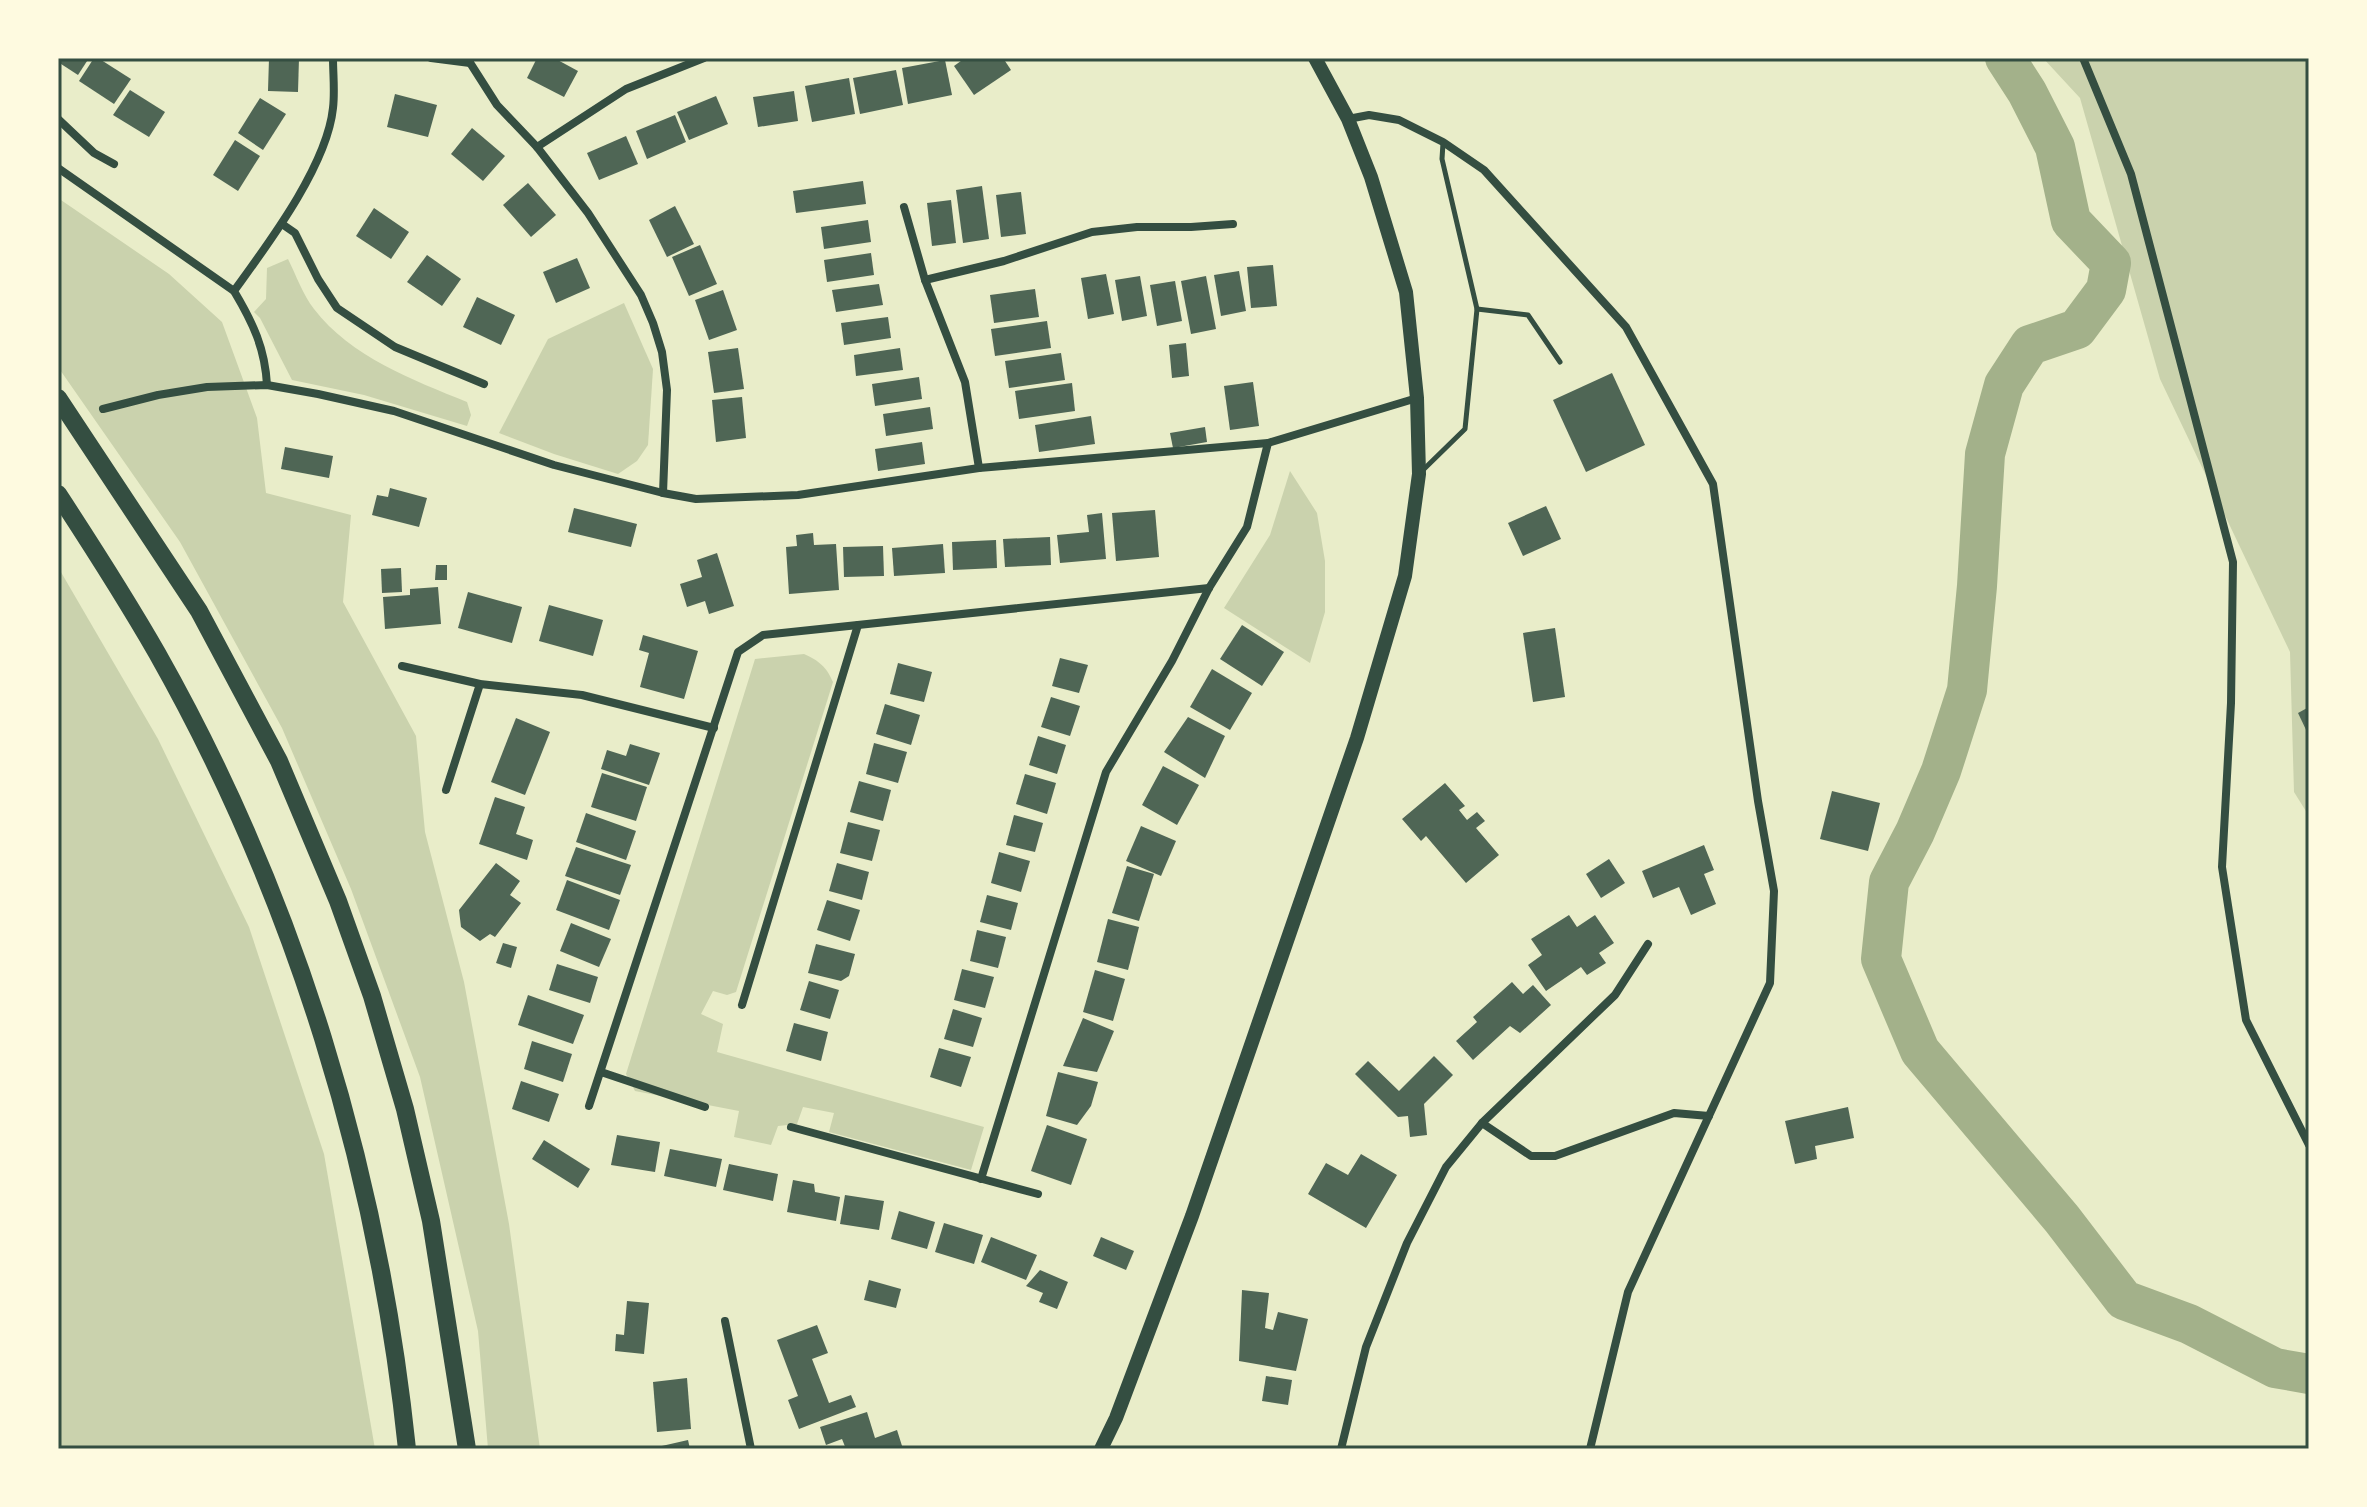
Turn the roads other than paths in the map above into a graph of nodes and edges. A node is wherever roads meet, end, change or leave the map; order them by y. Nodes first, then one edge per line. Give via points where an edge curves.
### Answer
1 (333, 58) edge
2 (431, 58) edge
3 (704, 58) edge
4 (1315, 58) edge
5 (2083, 58) edge
6 (469, 60) edge
7 (58, 119) edge
8 (1348, 119) junction
9 (1443, 142) junction
10 (537, 147) junction
11 (114, 164) dead end
12 (58, 168) edge
13 (904, 207) dead end
14 (282, 224) junction
15 (1233, 224) dead end
16 (925, 280) junction
17 (234, 291) junction
18 (1477, 309) junction
19 (1560, 362) dead end
20 (484, 384) dead end
21 (267, 385) junction
22 (58, 398) edge
23 (1417, 398) junction
24 (103, 409) dead end
25 (1268, 443) junction
26 (979, 468) junction
27 (1419, 474) junction
28 (663, 493) junction
29 (58, 494) edge
30 (1209, 588) junction
31 (858, 625) junction
32 (402, 666) dead end
33 (480, 684) junction
34 (714, 728) junction
35 (446, 790) dead end
36 (1648, 944) dead end
37 (742, 1005) dead end
38 (601, 1072) junction
39 (589, 1106) dead end
40 (705, 1107) dead end
41 (1709, 1116) junction
42 (1482, 1123) junction
43 (791, 1127) dead end
44 (2309, 1145) edge
45 (981, 1179) junction
46 (1038, 1194) dead end
47 (725, 1321) dead end
48 (407, 1449) edge
49 (467, 1449) edge
50 (751, 1449) edge
51 (1101, 1449) edge
52 (1341, 1449) edge
53 (1590, 1449) edge

1 - 14 street via 333,108 324,143
2 - 6 street
3 - 10 street via 626,89
4 - 8 main road
5 - 44 street via 2131,174 2233,562 2222,867 2246,1020
6 - 10 street via 497,105
7 - 11 street
8 - 9 street via 1369,115 1399,120
8 - 23 main road via 1406,292
9 - 18 lane via 1442,159
9 - 41 street via 1484,170 1626,327 1713,484 1774,891 1770,983
10 - 28 street via 588,213 653,323 667,390
12 - 17 street
13 - 16 street
14 - 17 street
14 - 20 street via 295,233 337,308 395,347
15 - 16 street via 1092,232
16 - 26 street via 965,382
17 - 21 street via 252,321
18 - 19 lane via 1528,315
18 - 27 lane via 1465,429
21 - 24 street via 207,387
21 - 28 street via 394,411 554,465
22 - 49 highway via 199,611 279,761 338,901 409,1123 434,1236
23 - 25 street
23 - 27 main road
25 - 26 street
25 - 30 street via 1247,527
26 - 28 street via 798,495 696,499
27 - 51 main road via 1405,576 1357,738 1192,1216
29 - 48 highway via 164,666 274,897 330,1056 358,1171 384,1281
30 - 31 street
30 - 45 street via 1106,772
31 - 34 street via 763,635 738,652
31 - 37 street
32 - 33 street
33 - 34 street via 582,695
33 - 35 street
34 - 38 street
36 - 42 street via 1615,995
38 - 39 street
38 - 40 street
41 - 42 street via 1674,1113 1555,1156 1531,1156
41 - 53 street via 1628,1292
42 - 52 street via 1446,1167 1407,1243 1366,1347
43 - 45 street
45 - 46 street
47 - 50 street

